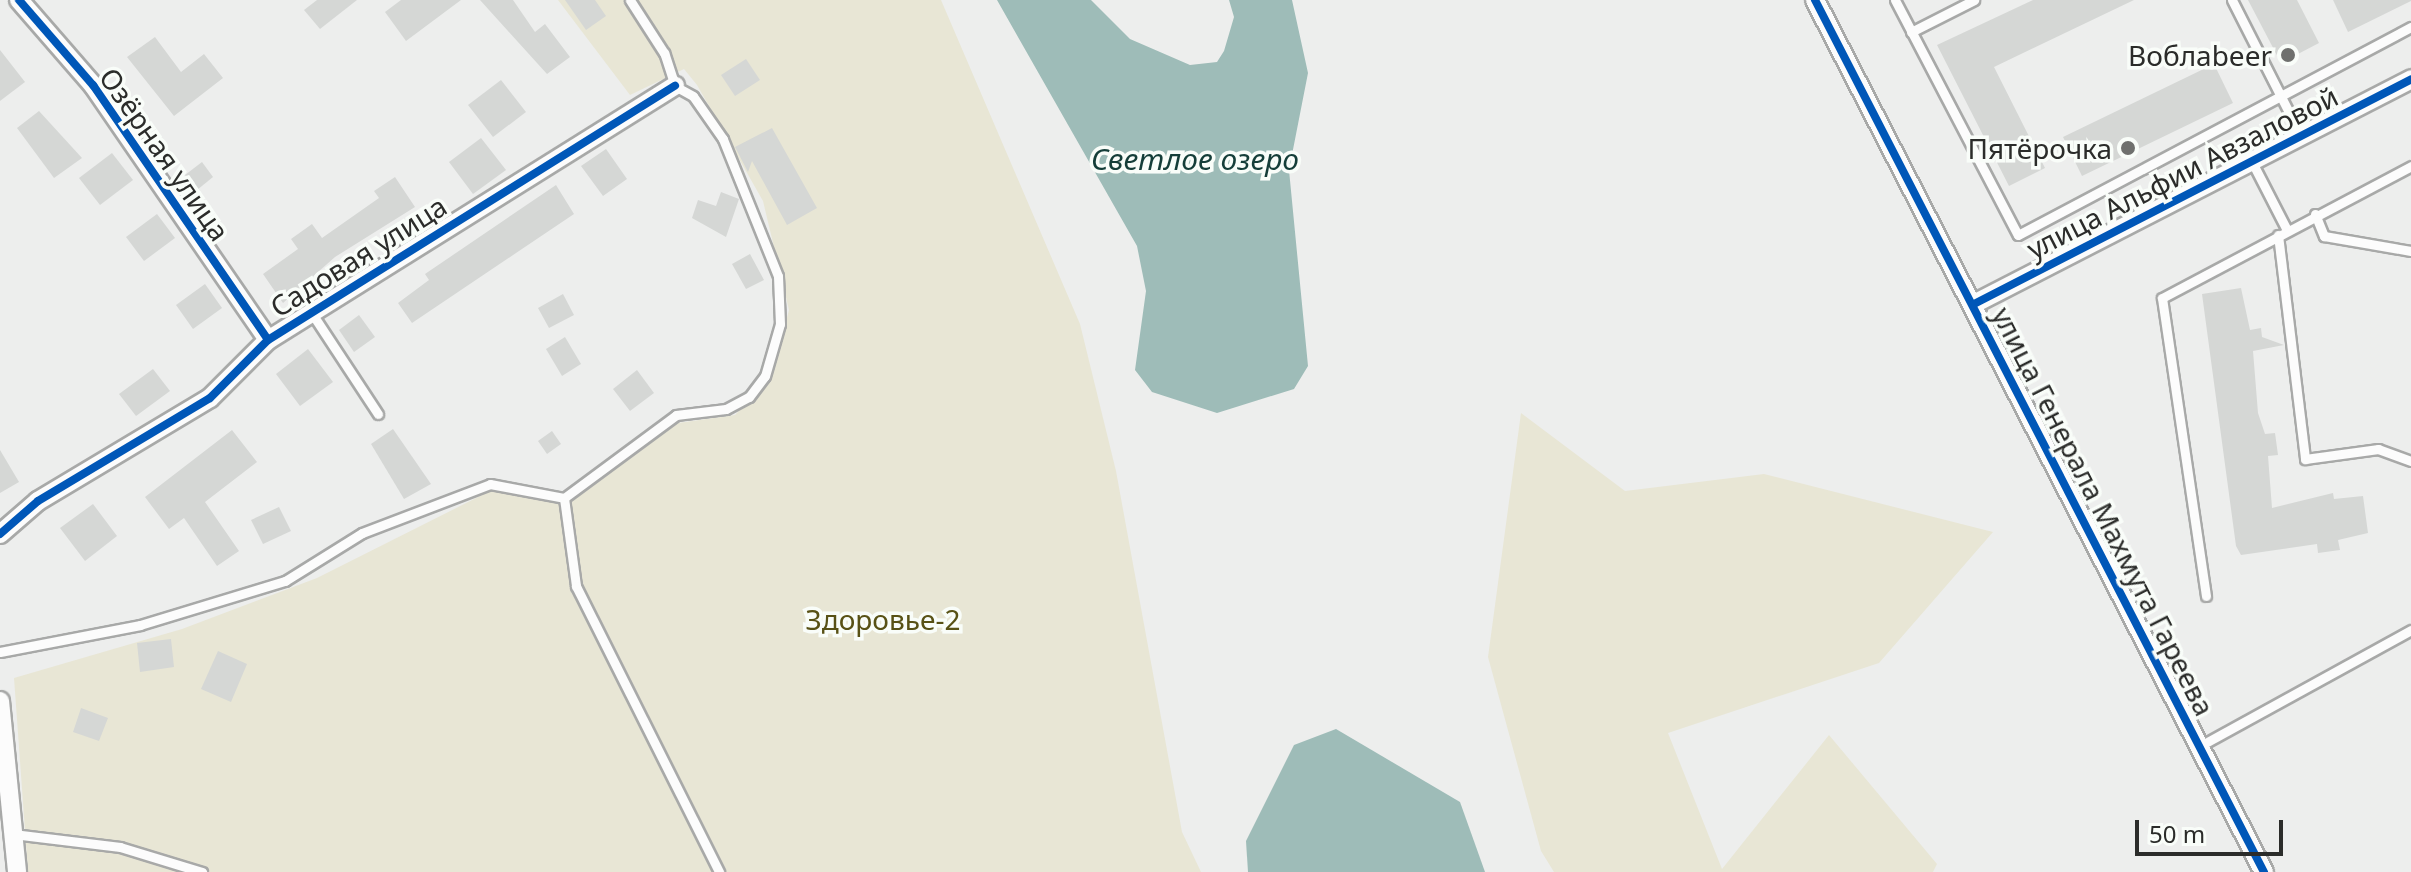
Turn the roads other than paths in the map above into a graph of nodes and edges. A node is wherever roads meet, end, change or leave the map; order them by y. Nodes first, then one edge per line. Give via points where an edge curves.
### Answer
1 (19, 0) edge
2 (630, 0) edge
3 (1815, 0) edge
4 (1895, 0) edge
5 (1974, 0) edge
6 (2232, 0) edge
7 (2411, 27) edge
8 (1911, 32) junction
9 (2411, 79) edge
10 (675, 86) junction
11 (2281, 96) junction
12 (2301, 136) junction
13 (2252, 162) junction
14 (2411, 166) edge
15 (2315, 214) junction
16 (2282, 233) junction
17 (2411, 251) edge
18 (1974, 304) junction
19 (311, 312) junction
20 (268, 340) junction
21 (378, 414) dead end
22 (2411, 461) edge
23 (564, 498) junction
24 (0, 534) edge
25 (2206, 596) dead end
26 (2411, 630) edge
27 (0, 652) edge
28 (0, 701) edge
29 (2200, 746) junction
30 (13, 834) junction
31 (17, 872) edge
32 (202, 872) edge
33 (719, 872) edge
34 (2264, 872) edge

1 - 20 street, Озёрная улица via 93,85
2 - 10 lane via 664,53
3 - 18 street, улица Генерала Махмута Гареева
4 - 8 lane
5 - 8 lane
6 - 11 lane
7 - 11 lane
8 - 11 lane via 2018,235
9 - 12 street, улица Альфии Авзаловой
10 - 19 street, Садовая улица
10 - 23 lane via 693,96 723,139 763,226 778,276 780,324 765,376 749,397 726,409 676,415
11 - 12 lane
12 - 13 street, улица Альфии Авзаловой
13 - 16 lane
13 - 18 street, улица Альфии Авзаловой
14 - 15 lane
15 - 16 lane
15 - 17 lane via 2324,236
16 - 22 lane via 2305,459 2378,449
16 - 25 lane via 2162,298
18 - 29 street, улица Генерала Махмута Гареева
19 - 20 street, Садовая улица
19 - 21 lane
20 - 24 street, Садовая улица via 210,398 38,501
23 - 27 lane via 490,484 362,533 285,581 140,625
23 - 33 lane via 576,586
26 - 29 lane
28 - 30 street
29 - 34 street, улица Генерала Махмута Гареева
30 - 31 street
30 - 32 lane via 120,847

